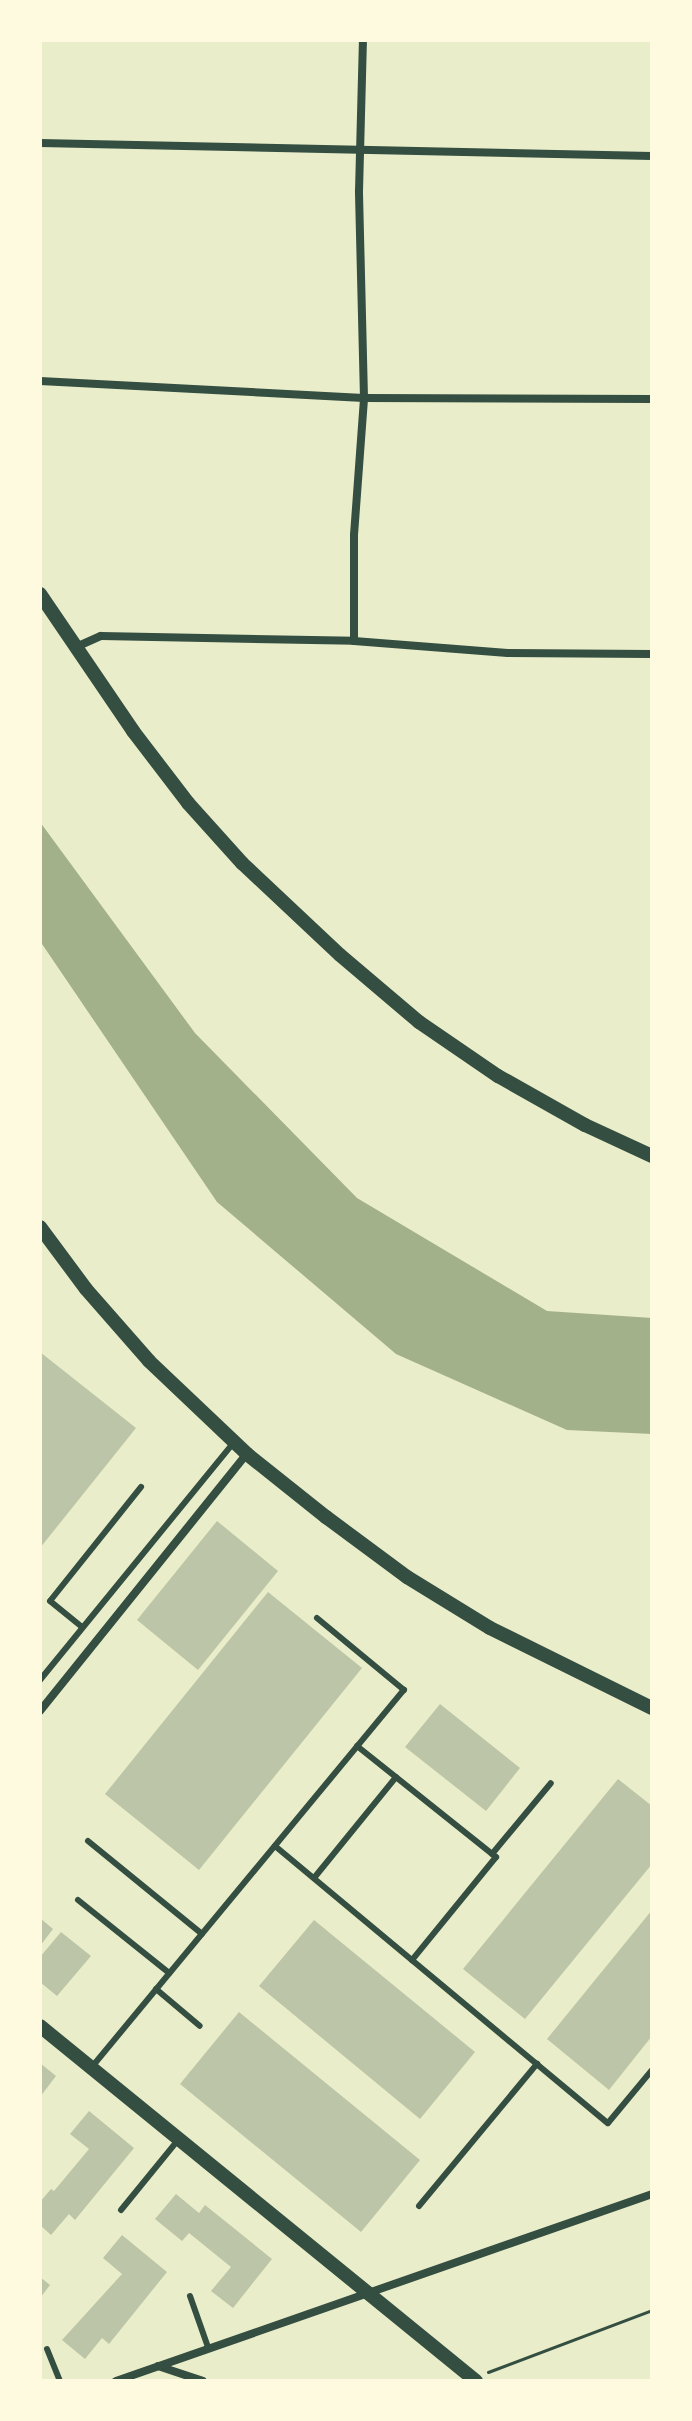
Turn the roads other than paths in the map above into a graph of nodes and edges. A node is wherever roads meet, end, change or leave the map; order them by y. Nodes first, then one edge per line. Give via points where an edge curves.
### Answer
1 (363, 40) edge
2 (40, 143) edge
3 (361, 150) junction
4 (652, 156) edge
5 (40, 381) edge
6 (364, 398) junction
7 (652, 399) edge
8 (40, 594) edge
9 (354, 641) junction
10 (75, 648) junction
11 (652, 654) edge
12 (652, 1156) edge
13 (40, 1227) edge
14 (234, 1442) junction
15 (247, 1454) junction
16 (141, 1487) dead end
17 (317, 1618) dead end
18 (82, 1627) junction
19 (40, 1680) edge
20 (652, 1708) edge
21 (40, 1711) edge
22 (357, 1746) junction
23 (396, 1777) junction
24 (551, 1783) dead end
25 (88, 1841) dead end
26 (275, 1846) junction
27 (492, 1854) junction
28 (314, 1878) junction
29 (78, 1900) dead end
30 (202, 1934) junction
31 (412, 1960) junction
32 (169, 1973) junction
33 (156, 1989) junction
34 (40, 2026) edge
35 (200, 2026) dead end
36 (537, 2064) junction
37 (91, 2068) junction
38 (652, 2070) edge
39 (179, 2139) junction
40 (652, 2194) edge
41 (419, 2206) dead end
42 (121, 2210) dead end
43 (367, 2291) junction
44 (190, 2296) dead end
45 (208, 2347) junction
46 (47, 2349) dead end
47 (157, 2366) junction
48 (475, 2380) edge
49 (60, 2381) edge
50 (116, 2381) edge
51 (203, 2381) edge

1 - 3 street
2 - 3 street
3 - 4 street
3 - 6 street
5 - 6 street
6 - 7 street
6 - 9 street via 354,535
8 - 10 street
9 - 10 street via 101,636
9 - 11 street via 508,653
10 - 12 street via 197,813 380,991 498,1076
13 - 14 street via 115,1325
14 - 15 street
14 - 18 lane
15 - 20 street via 368,1549 447,1602 548,1659
15 - 21 street
16 - 18 lane via 50,1601
17 - 22 lane via 404,1690
18 - 19 lane
22 - 23 lane
22 - 26 lane
23 - 27 lane
23 - 28 lane
24 - 27 lane
25 - 30 lane
26 - 28 lane
26 - 30 lane
27 - 31 lane via 496,1857
28 - 31 lane
29 - 32 lane
30 - 32 lane
31 - 36 lane
32 - 33 lane
33 - 35 lane
33 - 37 lane
34 - 37 street
36 - 38 lane via 608,2123
36 - 41 lane
37 - 39 street
39 - 42 lane
39 - 43 street
40 - 43 street
43 - 45 street
43 - 48 street
44 - 45 lane
45 - 47 street
46 - 49 lane
47 - 50 street
47 - 51 street

